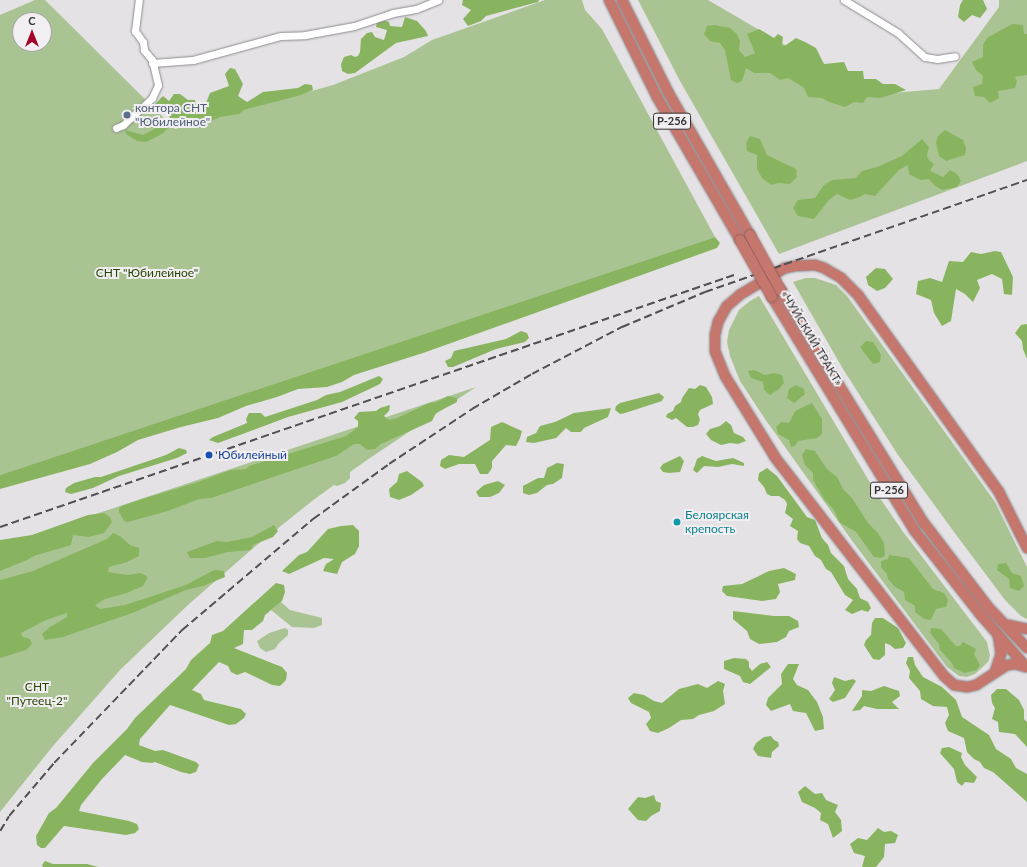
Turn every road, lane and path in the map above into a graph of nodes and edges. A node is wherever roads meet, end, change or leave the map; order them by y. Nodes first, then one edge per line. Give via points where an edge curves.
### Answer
1 (138, 0) edge
2 (438, 0) edge
3 (609, 0) edge
4 (622, 0) edge
5 (844, 0) edge
6 (955, 56) dead end
7 (152, 63) junction
8 (116, 128) dead end
9 (1027, 548) edge
10 (1006, 625) junction
11 (1027, 629) edge
12 (998, 635) junction
13 (1027, 648) edge
14 (1027, 668) edge
15 (995, 672) junction

1 - 7 street via 135,31
2 - 7 street via 416,9 393,13 354,26 305,35 281,36 193,60
3 - 12 highway, «ЧУЙСКИЙ ТРАКТ» / Р-256, bridge via 658,97 772,297 914,530
4 - 10 highway, «ЧУЙСКИЙ ТРАКТ» / Р-256, bridge via 668,92 781,291 924,523 989,608
5 - 6 street via 898,33 925,57 937,59
7 - 8 street via 158,85 152,98 123,125
9 - 15 highway via 999,492 858,295 841,278 814,265 785,268 741,294 727,306 716,328 715,351 725,376 775,457 944,676 954,685 966,687 976,685
10 - 11 highway
10 - 13 highway, «ЧУЙСКИЙ ТРАКТ» / Р-256
12 - 14 highway, «ЧУЙСКИЙ ТРАКТ» / Р-256
12 - 15 highway via 1001,654
14 - 15 highway via 1010,664

